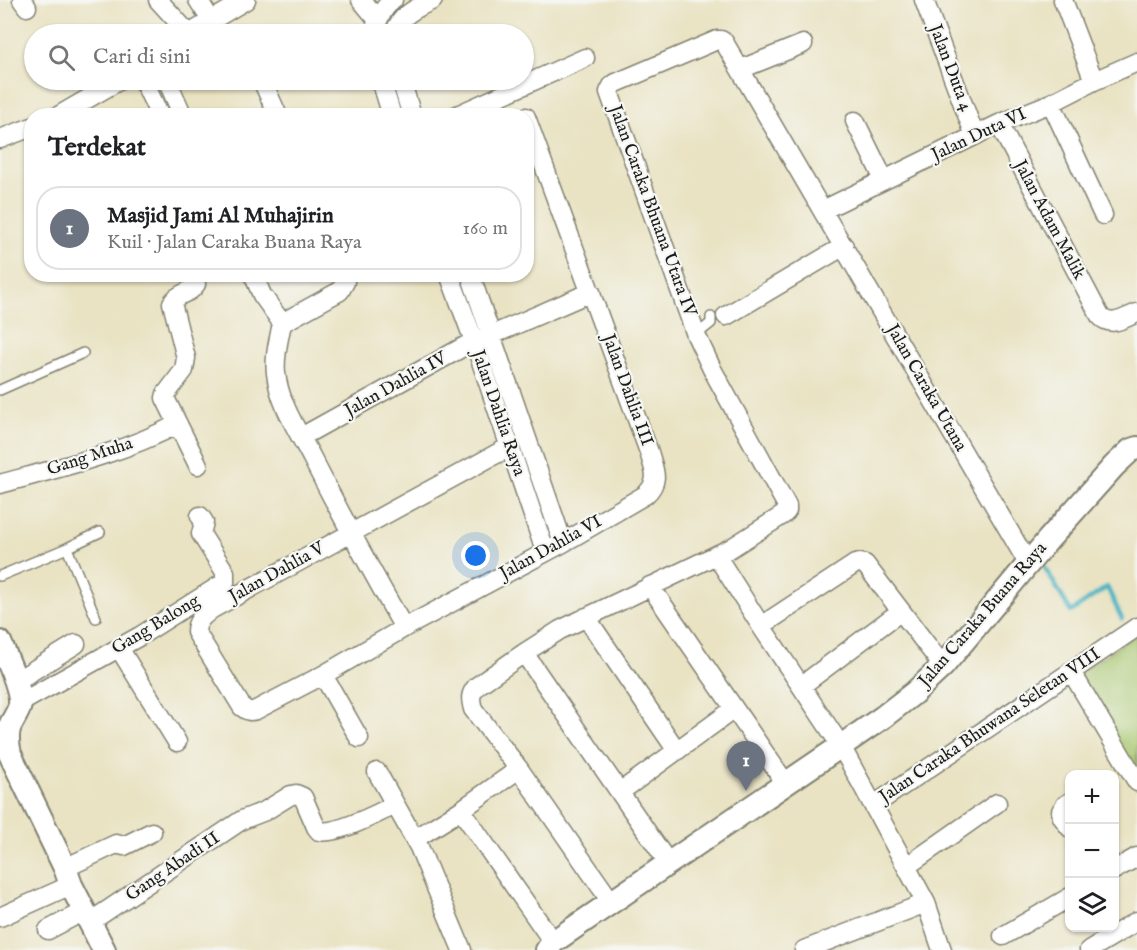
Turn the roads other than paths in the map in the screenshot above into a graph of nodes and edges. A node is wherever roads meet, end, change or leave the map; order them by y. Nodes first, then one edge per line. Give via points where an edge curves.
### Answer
1 (158, 0) edge
2 (198, 0) edge
3 (246, 0) edge
4 (361, 0) edge
5 (393, 0) edge
6 (433, 0) edge
7 (924, 0) edge
8 (1063, 0) edge
9 (211, 20) junction
10 (180, 24) edge
11 (205, 24) edge
12 (373, 24) edge
13 (377, 24) edge
14 (399, 24) edge
15 (803, 44) dead end
16 (585, 58) dead end
17 (1137, 62) edge
18 (741, 69) junction
19 (534, 80) edge
20 (1094, 81) junction
21 (103, 90) edge
22 (148, 90) edge
23 (171, 90) edge
24 (266, 90) edge
25 (384, 90) edge
26 (404, 90) edge
27 (512, 90) edge
28 (517, 90) edge
29 (1051, 103) junction
30 (72, 108) edge
31 (156, 108) edge
32 (179, 108) edge
33 (274, 108) edge
34 (390, 108) edge
35 (410, 108) edge
36 (472, 108) edge
37 (523, 108) edge
38 (855, 121) dead end
39 (999, 124) junction
40 (24, 130) edge
41 (975, 136) junction
42 (534, 138) edge
43 (0, 139) edge
44 (885, 180) junction
45 (823, 210) junction
46 (1103, 215) dead end
47 (843, 246) junction
48 (195, 282) edge
49 (256, 282) edge
50 (343, 282) edge
51 (452, 282) edge
52 (473, 282) edge
53 (591, 292) junction
54 (1137, 313) edge
55 (718, 316) joint
56 (282, 323) junction
57 (492, 335) junction
58 (696, 335) junction
59 (474, 342) junction
60 (83, 353) dead end
61 (0, 390) edge
62 (178, 424) junction
63 (301, 437) junction
64 (509, 447) junction
65 (1137, 448) edge
66 (198, 465) dead end
67 (0, 484) edge
68 (652, 489) joint
69 (200, 516) dead end
70 (100, 532) dead end
71 (350, 533) junction
72 (563, 543) junction
73 (67, 548) junction
74 (545, 551) junction
75 (1038, 554) junction
76 (716, 555) junction
77 (0, 576) edge
78 (650, 586) junction
79 (901, 612) junction
80 (586, 617) junction
81 (96, 618) dead end
82 (761, 626) junction
83 (1137, 627) edge
84 (404, 628) junction
85 (76, 644) dead end
86 (119, 648) junction
87 (2, 652) edge
88 (524, 652) junction
89 (943, 666) junction
90 (1071, 671) junction
91 (323, 675) junction
92 (16, 681) junction
93 (801, 686) junction
94 (20, 703) junction
95 (242, 707) joint
96 (734, 709) junction
97 (4, 727) edge
98 (358, 738) dead end
99 (177, 742) dead end
100 (841, 746) junction
101 (677, 751) junction
102 (5, 757) edge
103 (519, 769) junction
104 (377, 772) dead end
105 (1126, 774) edge
106 (786, 784) junction
107 (620, 792) junction
108 (997, 803) dead end
109 (395, 805) junction
110 (874, 805) junction
111 (1065, 805) edge
112 (461, 810) junction
113 (1065, 821) edge
114 (152, 832) dead end
115 (415, 839) junction
116 (1137, 857) edge
117 (669, 864) junction
118 (907, 867) junction
119 (1119, 867) edge
120 (68, 877) junction
121 (1065, 900) edge
122 (612, 903) junction
123 (926, 903) junction
124 (87, 916) junction
125 (0, 917) edge
126 (1137, 921) edge
127 (48, 930) dead end
128 (1003, 936) dead end
129 (550, 946) edge
130 (104, 950) edge
131 (462, 950) edge
132 (804, 950) edge
133 (942, 950) edge
134 (1089, 950) edge

1 - 10 street
2 - 9 street
3 - 9 street
4 - 12 street
5 - 13 street
6 - 14 street via 405,15
7 - 41 street, Jalan Duta 4
8 - 20 street
9 - 11 street
15 - 18 street
16 - 19 street
17 - 20 street, Jalan Duta VI
18 - 45 street, Jalan Caraka Bhuana Utara IV
18 - 58 street, Jalan Caraka Bhuana Utara IV via 724,42 717,40 616,83 609,92
20 - 29 street, Jalan Duta VI
21 - 30 street
22 - 31 street
23 - 32 street
24 - 33 street
25 - 34 street
26 - 35 street
27 - 36 street
28 - 37 street, Jalan Dahlia III
29 - 39 street, Jalan Duta VI
29 - 46 street
38 - 44 street
39 - 41 street, Jalan Duta VI
39 - 54 street, Jalan Adam Malik via 1100,316 1117,322
40 - 43 street
41 - 44 street, Jalan Duta VI
42 - 53 street, Jalan Dahlia III
44 - 45 street, Jalan Duta VI
45 - 47 street, Jalan Caraka Utana
47 - 55 street
47 - 75 street, Jalan Caraka Utana
48 - 62 street via 194,288 179,294 172,303 186,358 184,370 165,398
49 - 56 street
50 - 56 street via 340,291
51 - 59 street, Jalan Dahlia Raya
52 - 57 street, Jalan Dahlia Raya
53 - 57 street
53 - 68 street, Jalan Dahlia III via 651,460 656,481
55 - 58 lane
56 - 63 street via 276,374 280,393
57 - 59 street, Jalan Dahlia IV
57 - 72 street, Jalan Dahlia Raya
58 - 76 street, Jalan Caraka Bhuana Utara IV via 787,506 783,516
59 - 63 street, Jalan Dahlia IV
59 - 64 street, Jalan Dahlia Raya
60 - 61 lane
62 - 66 street
62 - 67 street, Gang Muha via 106,454
63 - 71 street
64 - 71 street
64 - 74 street, Jalan Dahlia Raya
65 - 75 street, Jalan Caraka Buana Raya via 1114,466
68 - 72 street, Jalan Dahlia VI
69 - 86 street, Gang Balong via 204,522 201,534 225,572 225,582
70 - 73 lane
71 - 84 street
71 - 95 street, Jalan Dahlia V via 212,609 196,626
72 - 74 street, Jalan Dahlia VI
73 - 77 lane
73 - 81 lane
74 - 84 street, Jalan Dahlia VI
75 - 89 street, Jalan Caraka Buana Raya
76 - 78 street, Jalan Caraka Bhuana Utara IV
76 - 82 street
78 - 80 street, Jalan Caraka Bhuana Utara IV
78 - 96 street
79 - 82 street via 865,564 860,563
79 - 89 street
79 - 93 street
80 - 88 street, Jalan Caraka Bhuana Utara IV
80 - 101 street
82 - 93 street
83 - 90 street, Jalan Caraka Bhuwana Seletan VIII
84 - 91 street, Jalan Dahlia VI
85 - 92 street
86 - 94 street, Gang Balong
86 - 99 street
87 - 92 street
88 - 103 street, Jalan Caraka Bhuana Utara IV via 471,693 473,709
88 - 107 street
89 - 100 street, Jalan Caraka Buana Raya via 914,693
90 - 105 street
90 - 110 street, Jalan Caraka Bhuwana Seletan VIII
91 - 95 street, Jalan Dahlia VI via 251,712
91 - 98 street
92 - 94 street
93 - 100 street
94 - 97 street
96 - 101 street
96 - 106 street
97 - 102 street
100 - 106 street, Jalan Caraka Buana Raya
100 - 110 street
101 - 107 street
102 - 120 street
103 - 112 street
103 - 122 street
104 - 109 street
106 - 117 street, Jalan Caraka Buana Raya
107 - 117 street
108 - 118 street
109 - 115 street
109 - 124 street, Gang Abadi II via 325,832 316,827 303,797 291,795 242,820
110 - 118 street
111 - 113 street via 1061,811
112 - 115 street
112 - 129 street
114 - 120 street via 124,846 116,844
115 - 131 street
116 - 119 street
117 - 122 street, Jalan Caraka Buana Raya
118 - 123 street
120 - 124 street
120 - 125 street
121 - 128 street
122 - 129 street, Jalan Caraka Buana Raya
123 - 132 street
123 - 133 street
124 - 127 street, Gang Abadi II
124 - 130 street
126 - 134 street

